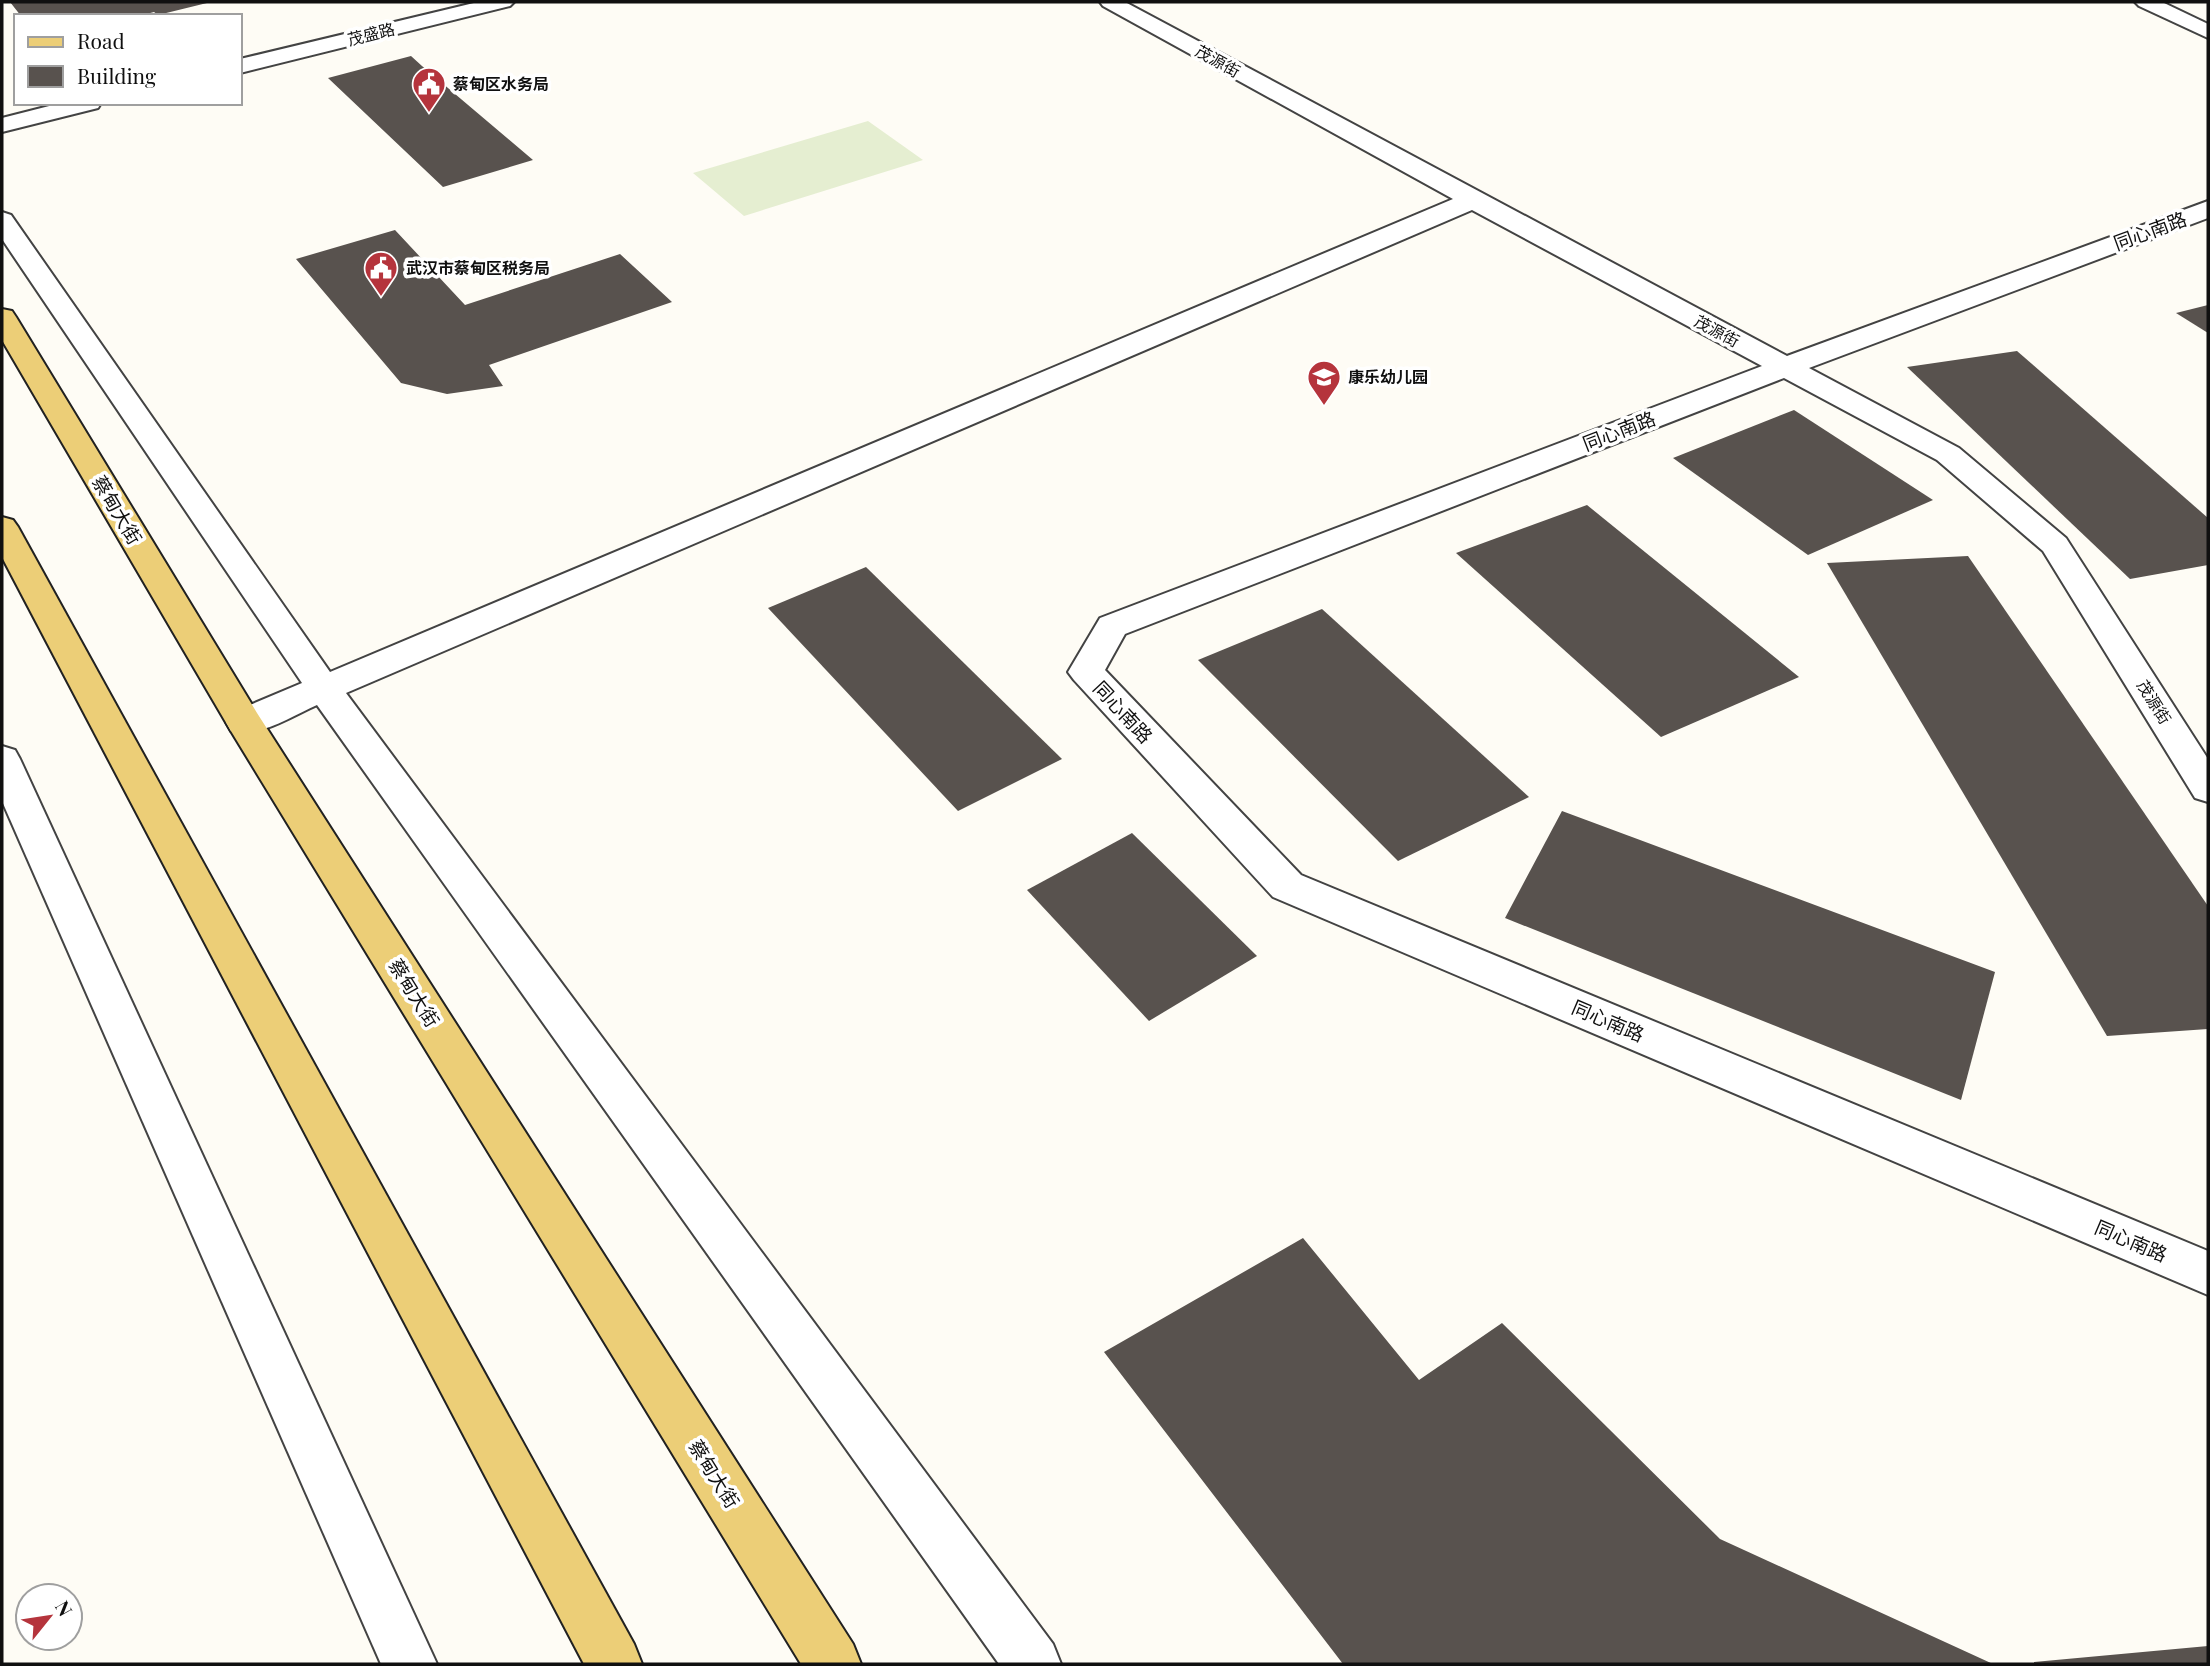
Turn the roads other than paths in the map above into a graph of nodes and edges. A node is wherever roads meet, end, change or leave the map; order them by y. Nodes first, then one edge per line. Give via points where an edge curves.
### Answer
1 (503, 2) edge
2 (1110, 2) edge
3 (2146, 2) edge
4 (2185, 2) edge
5 (2208, 13) edge
6 (2208, 32) edge
7 (242, 66) edge
8 (82, 105) edge
9 (2, 125) edge
10 (1473, 201) junction
11 (2208, 209) edge
12 (2, 220) edge
13 (2, 317) edge
14 (1785, 367) junction
15 (2, 527) edge
16 (324, 689) junction
17 (244, 722) junction
18 (2, 759) edge
19 (2208, 789) edge
20 (2208, 1273) edge
21 (409, 1664) edge
22 (614, 1664) edge
23 (833, 1664) edge
24 (1033, 1664) edge

1 - 7 street, 茂盛路
2 - 10 street, 茂源街
3 - 6 street
4 - 5 street
8 - 9 street
10 - 14 street, 茂源街
10 - 16 street
11 - 14 street, 同心南路
12 - 16 street
13 - 17 main road, 蔡甸大街
14 - 19 street, 茂源街 via 1948,454 2055,545
14 - 20 street, 同心南路 via 1112,626 1086,673 1287,886
15 - 22 main road
16 - 17 street
16 - 24 street
17 - 23 main road, 蔡甸大街
18 - 21 street

